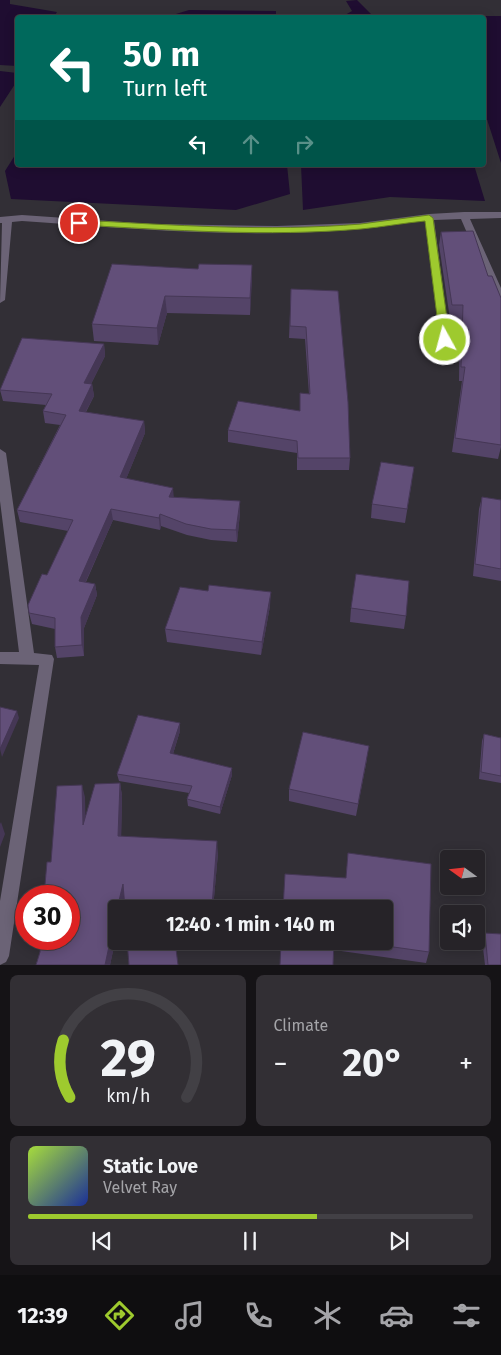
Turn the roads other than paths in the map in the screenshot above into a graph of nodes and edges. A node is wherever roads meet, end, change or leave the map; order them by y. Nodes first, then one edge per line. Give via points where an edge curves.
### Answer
1 (464, 215) junction
2 (501, 215) edge
3 (429, 218) junction
4 (3, 220) edge
5 (0, 300) edge
6 (501, 300) edge
7 (445, 340) dead end
8 (0, 453) edge
9 (0, 658) edge
10 (27, 658) junction
11 (0, 956) edge

1 - 2 street
1 - 3 street
1 - 6 street
3 - 4 street via 360,226 233,230 22,218
3 - 7 street
4 - 5 street
8 - 10 street
9 - 10 street
10 - 11 street via 47,659

